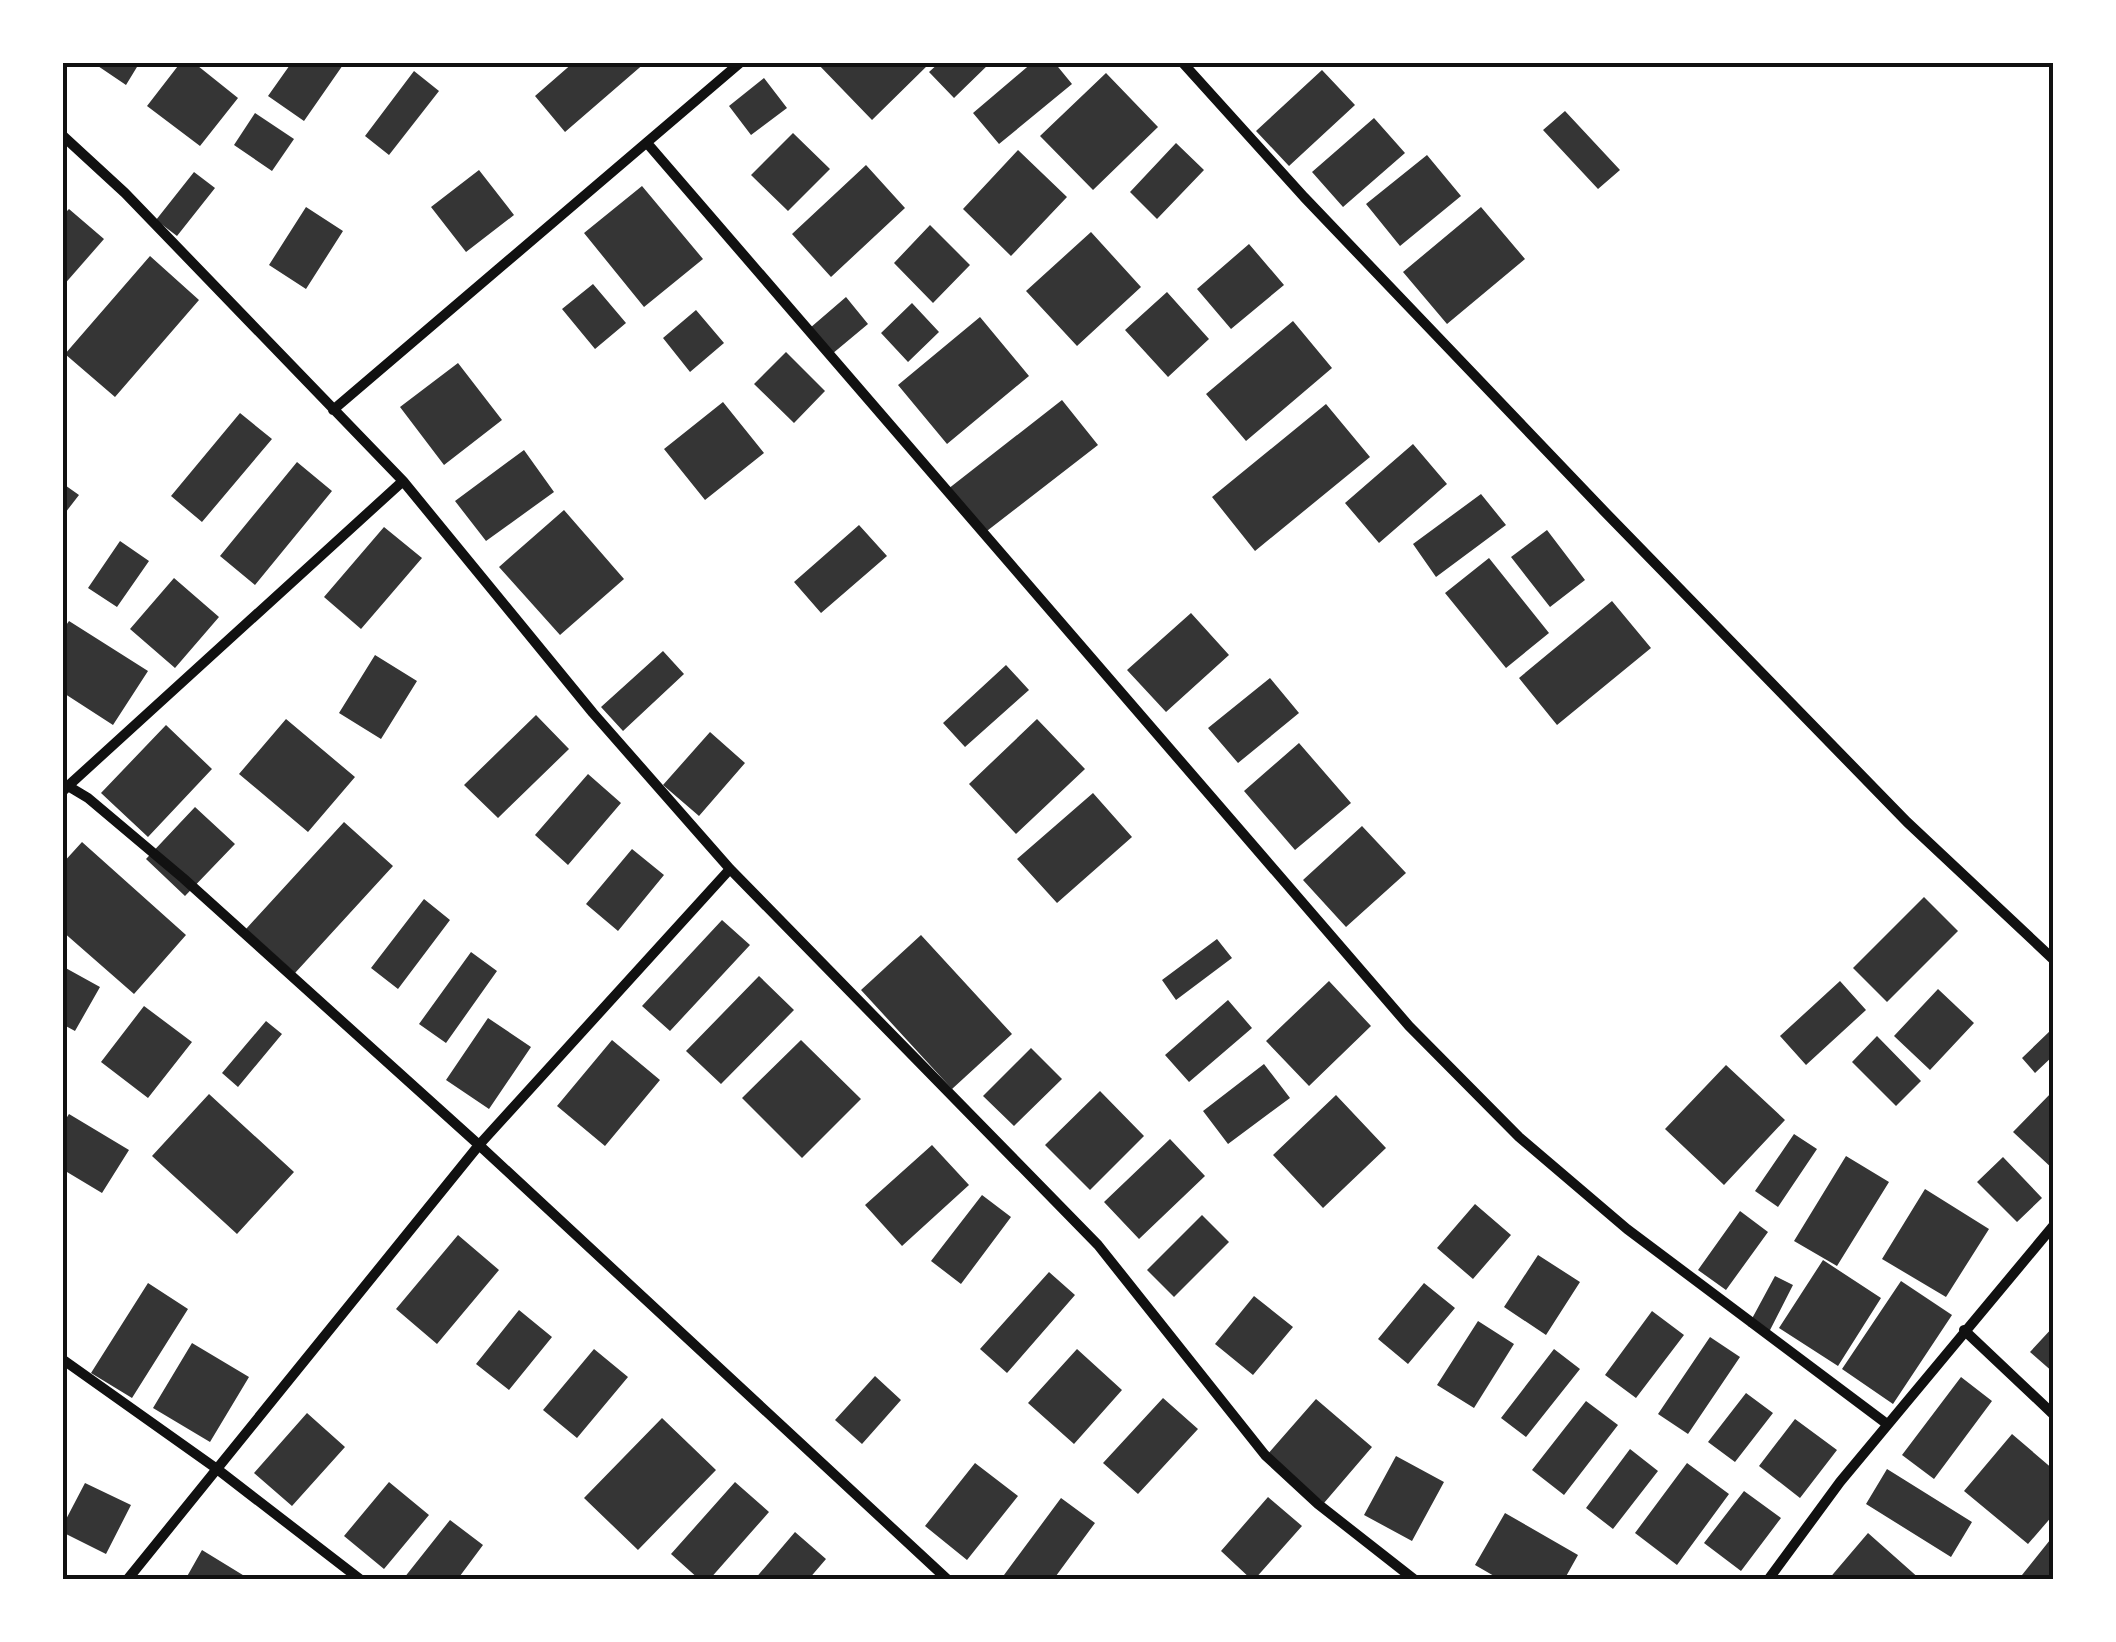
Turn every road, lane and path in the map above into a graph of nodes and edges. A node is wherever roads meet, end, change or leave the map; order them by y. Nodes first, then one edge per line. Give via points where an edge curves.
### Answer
1 (741, 62) edge
2 (1182, 62) edge
3 (62, 135) edge
4 (647, 143) junction
5 (333, 410) junction
6 (402, 481) junction
7 (65, 789) edge
8 (730, 869) junction
9 (2054, 960) edge
10 (478, 1144) junction
11 (2054, 1226) edge
12 (1964, 1330) junction
13 (62, 1360) edge
14 (2054, 1415) edge
15 (1887, 1424) junction
16 (217, 1469) junction
17 (128, 1580) edge
18 (361, 1580) edge
19 (948, 1580) edge
20 (1415, 1580) edge
21 (1768, 1580) edge

1 - 4 street
2 - 9 street via 1604,511 1907,822
3 - 5 street
4 - 5 street
4 - 15 street via 1422,1040 1518,1137 1627,1229
5 - 6 street
6 - 7 street
6 - 8 street
7 - 10 street via 88,798 183,878
8 - 10 street
8 - 20 street via 1098,1245 1265,1454
10 - 16 street
10 - 19 street
11 - 12 street
12 - 14 street
12 - 15 street
13 - 16 street
15 - 21 street
16 - 17 street
16 - 18 street

